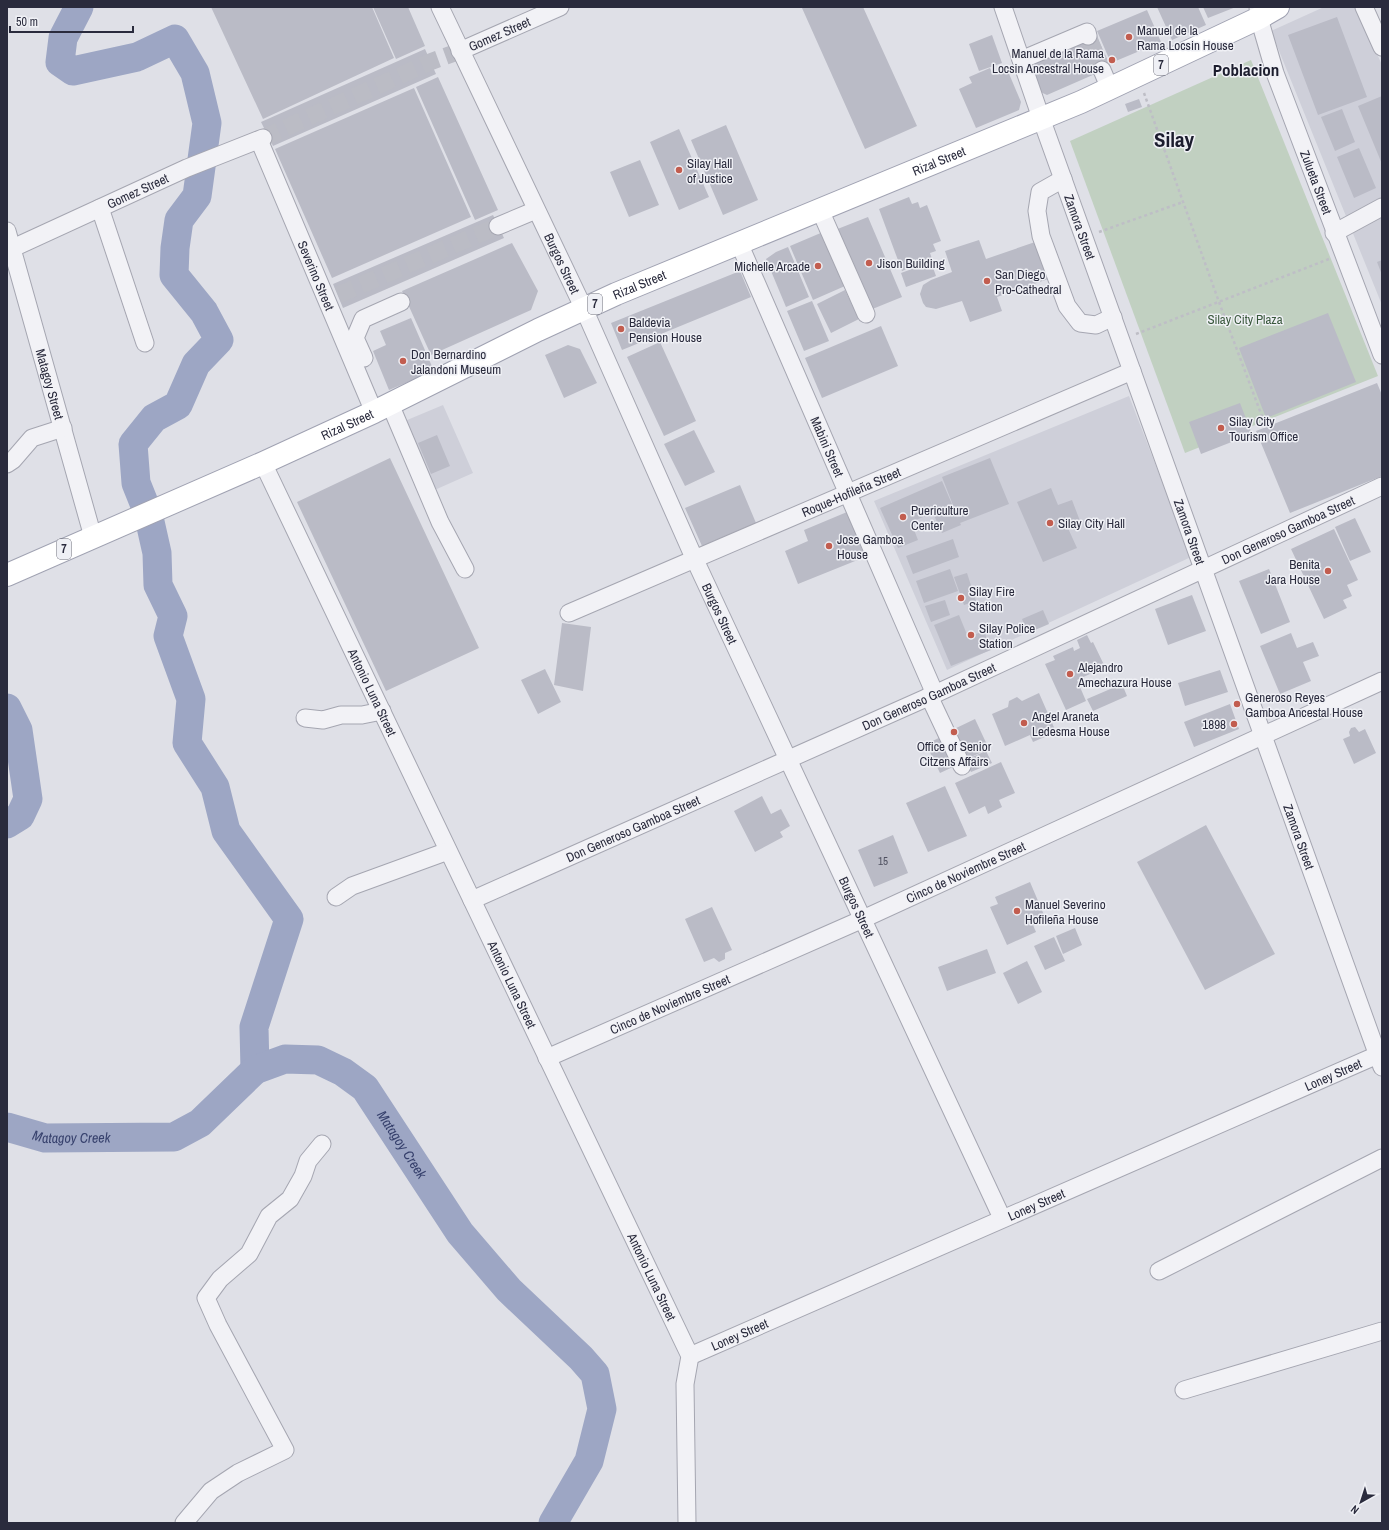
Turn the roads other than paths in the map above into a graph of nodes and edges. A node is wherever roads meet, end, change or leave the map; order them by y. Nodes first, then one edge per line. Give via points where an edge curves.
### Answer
1 (440, 7) edge
2 (560, 7) edge
3 (1003, 7) edge
4 (1278, 7) edge
5 (1364, 7) edge
6 (1259, 12) edge
7 (1088, 36) dead end
8 (1382, 47) edge
9 (460, 51) junction
10 (1021, 60) junction
11 (1041, 118) junction
12 (261, 139) joint
13 (1063, 180) junction
14 (1382, 207) edge
15 (100, 208) junction
16 (536, 210) junction
17 (820, 210) junction
18 (498, 226) tunnel mouth
19 (7, 231) edge
20 (1334, 233) junction
21 (739, 243) junction
22 (13, 248) junction
23 (401, 302) dead end
24 (584, 309) junction
25 (866, 314) dead end
26 (1113, 317) junction
27 (145, 342) dead end
28 (1382, 355) edge
29 (1132, 371) junction
30 (383, 407) junction
31 (63, 428) junction
32 (263, 463) junction
33 (7, 464) edge
34 (1382, 486) edge
35 (848, 494) junction
36 (92, 537) junction
37 (695, 560) junction
38 (465, 569) dead end
39 (1203, 570) junction
40 (7, 574) edge
41 (569, 613) dead end
42 (1382, 681) edge
43 (932, 695) junction
44 (382, 711) junction
45 (305, 718) dead end
46 (1262, 735) junction
47 (788, 759) junction
48 (962, 766) dead end
49 (448, 852) junction
50 (336, 897) dead end
51 (472, 900) junction
52 (863, 919) junction
53 (547, 1058) junction
54 (1380, 1058) edge
55 (322, 1144) dead end
56 (1382, 1158) edge
57 (1002, 1218) junction
58 (1159, 1270) dead end
59 (1382, 1331) edge
60 (690, 1356) junction
61 (1184, 1390) dead end
62 (184, 1523) edge
63 (687, 1523) edge

1 - 9 street, Burgos Street
2 - 9 street, Gomez Street
3 - 10 street, Zamora Street
4 - 6 main road, Rizal Street / 7
5 - 8 street
6 - 11 main road, Rizal Street / 7 via 1138,76 1106,80
6 - 20 street, Zulueta Street via 1275,73
7 - 10 street via 1086,32
9 - 16 street, Burgos Street
10 - 11 street, Zamora Street
11 - 13 street, Zamora Street
11 - 17 main road, Rizal Street / 7
12 - 15 street, Gomez Street via 187,168
12 - 30 street, Severino Street
13 - 26 street, Zamora Street
13 - 26 street via 1040,192 1037,211 1042,236 1068,306 1080,323 1096,325
14 - 20 street
15 - 22 street, Gomez Street
15 - 27 street
16 - 18 street
16 - 24 street, Burgos Street
17 - 21 main road, Rizal Street / 7
17 - 25 street
19 - 22 street, Matagoy Street
20 - 28 street, Zulueta Street
21 - 24 main road, Rizal Street / 7
21 - 35 street, Mabini Street
22 - 31 street, Matagoy Street
23 - 30 street via 364,319 355,338
24 - 30 main road, Rizal Street / 7
24 - 37 street, Burgos Street
26 - 29 street, Zamora Street
29 - 35 street, Roque-Hofileña Street
29 - 39 street, Zamora Street
30 - 32 main road, Rizal Street / 7
30 - 38 street
31 - 33 street via 32,438
31 - 36 street, Matagoy Street
32 - 36 main road, Rizal Street / 7
32 - 44 street, Antonio Luna Street
34 - 39 street, Don Generoso Gamboa Street
35 - 37 street, Roque-Hofileña Street
35 - 43 street, Mabini Street
36 - 40 main road, Rizal Street / 7
37 - 41 street, Roque-Hofileña Street
37 - 47 street, Burgos Street
39 - 43 street, Don Generoso Gamboa Street
39 - 46 street, Zamora Street
42 - 46 street, Cinco de Noviembre Street
43 - 47 street, Don Generoso Gamboa Street
43 - 48 street, Mabini Street
44 - 45 street via 362,715 341,714 322,720
44 - 49 street, Antonio Luna Street
46 - 52 street, Cinco de Noviembre Street
46 - 54 street, Zamora Street
47 - 51 street, Don Generoso Gamboa Street
47 - 52 street, Burgos Street
49 - 50 street via 352,886
49 - 51 street, Antonio Luna Street
51 - 53 street, Antonio Luna Street
52 - 53 street, Cinco de Noviembre Street
52 - 57 street, Burgos Street
53 - 60 street, Antonio Luna Street
54 - 57 street, Loney Street
55 - 62 street via 308,1161 290,1199 269,1216 248,1254 220,1279 206,1298 286,1450 238,1473 211,1491
56 - 58 street
57 - 60 street, Loney Street
59 - 61 street
60 - 63 street via 685,1384

